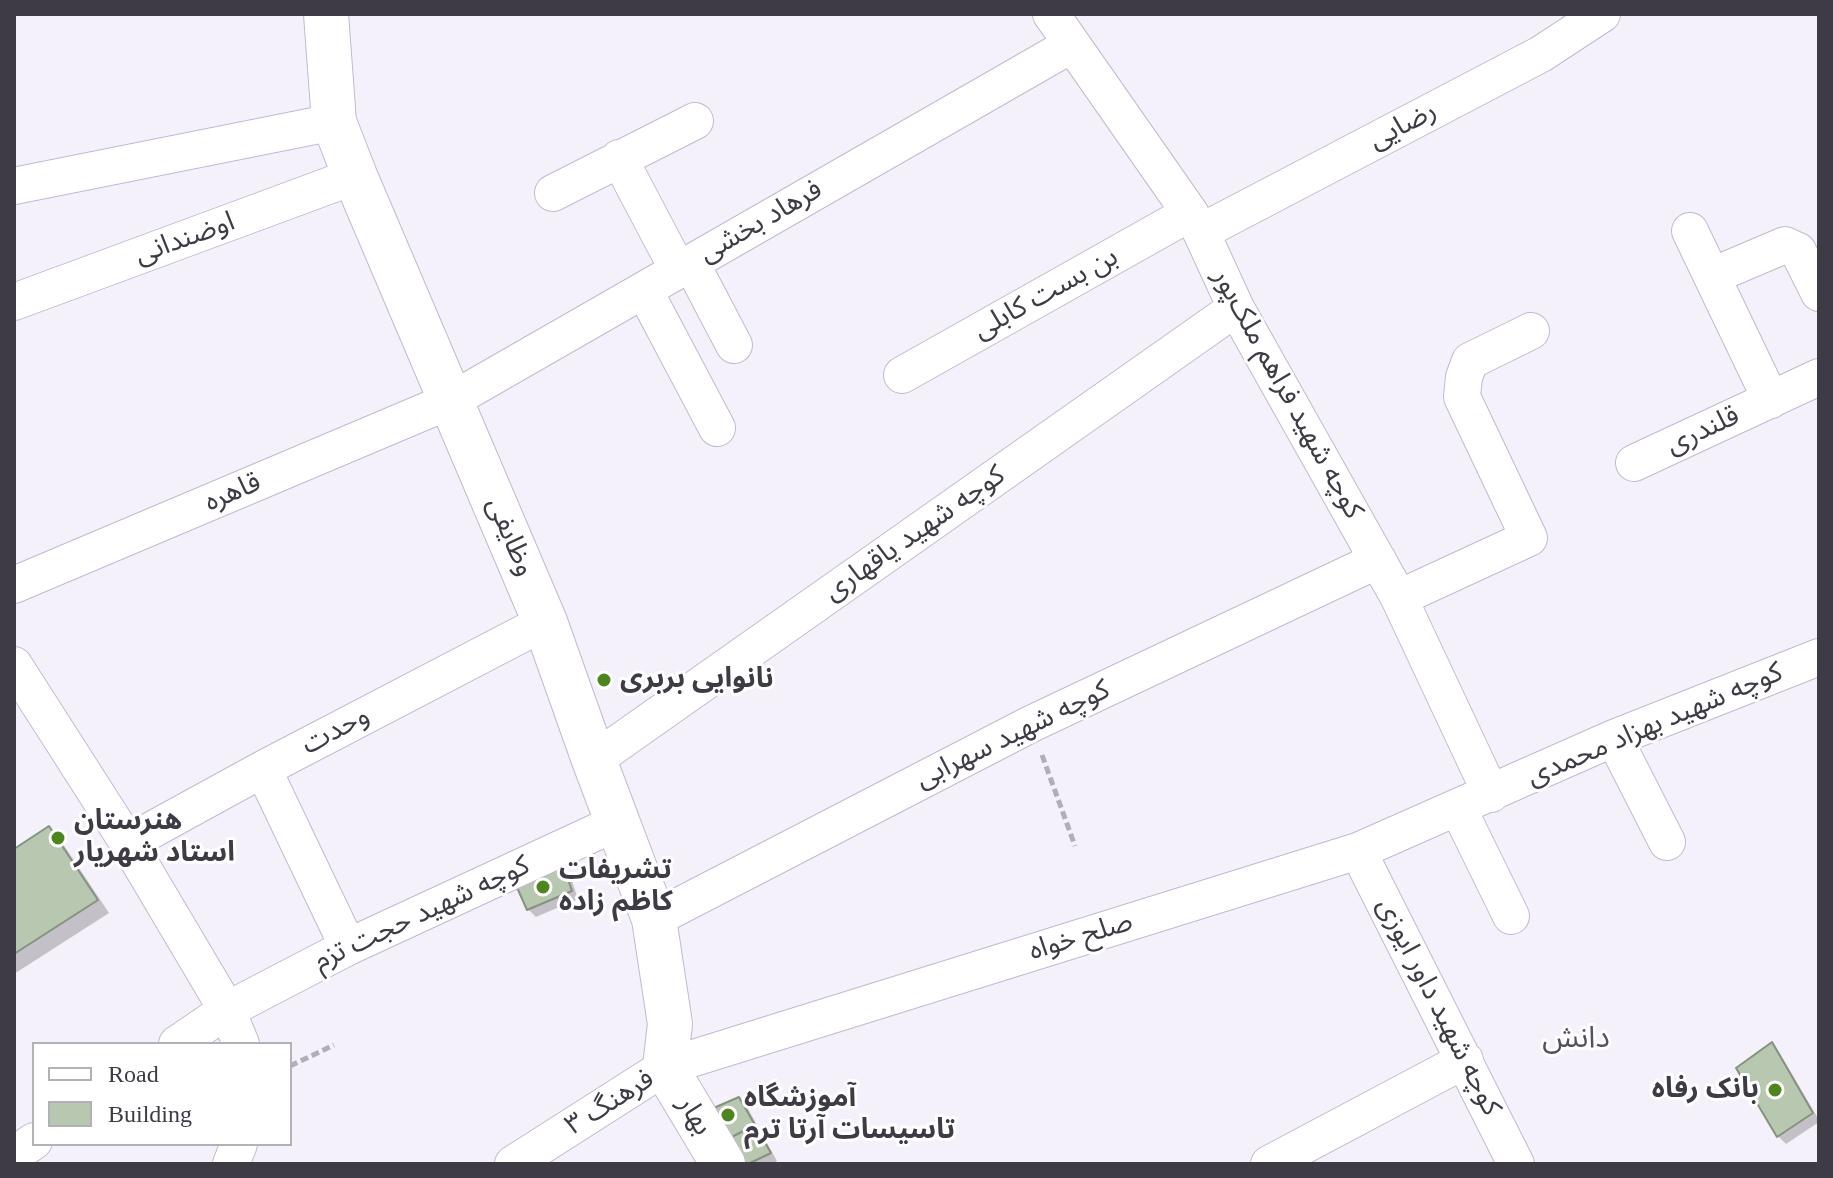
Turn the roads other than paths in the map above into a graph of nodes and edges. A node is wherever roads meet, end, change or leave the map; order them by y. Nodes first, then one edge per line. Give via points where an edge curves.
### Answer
1 (326, 14) edge
2 (1051, 14) edge
3 (1602, 14) edge
4 (1071, 45) junction
5 (695, 121) dead end
6 (334, 122) junction
7 (619, 158) junction
8 (355, 176) junction
9 (14, 186) edge
10 (553, 193) dead end
11 (1196, 222) junction
12 (1690, 231) dead end
13 (684, 267) junction
14 (1712, 276) junction
15 (644, 290) junction
16 (1819, 293) edge
17 (14, 302) edge
18 (1236, 308) junction
19 (1531, 331) dead end
20 (734, 345) dead end
21 (902, 375) dead end
22 (1819, 377) edge
23 (452, 400) junction
24 (1771, 400) junction
25 (717, 428) dead end
26 (1634, 463) dead end
27 (1378, 560) junction
28 (14, 585) edge
29 (1399, 598) junction
30 (545, 622) junction
31 (1819, 657) edge
32 (14, 665) edge
33 (1614, 738) junction
34 (594, 760) junction
35 (263, 769) junction
36 (1491, 794) junction
37 (1458, 808) junction
38 (618, 822) junction
39 (1667, 842) dead end
40 (128, 843) junction
41 (1358, 851) junction
42 (1511, 916) dead end
43 (654, 919) junction
44 (348, 947) junction
45 (227, 1010) junction
46 (180, 1042) edge
47 (240, 1042) edge
48 (1465, 1060) junction
49 (665, 1067) junction
50 (32, 1142) edge
51 (14, 1155) edge
52 (513, 1164) edge
53 (723, 1164) edge
54 (1269, 1164) edge
55 (1516, 1164) edge

1 - 6 street, وظایفی
2 - 4 street, کوچه شهید فراهم ملک‌پور
3 - 11 street, رضایی via 1541,54
4 - 11 street, کوچه شهید فراهم ملک‌پور
4 - 13 street, فرهاد بخشی
5 - 7 street
6 - 8 street, وظایفی
6 - 9 street
7 - 10 street
7 - 13 street
8 - 17 street, اوضندانی
8 - 23 street, وظایفی
11 - 18 street, کوچه شهید فراهم ملک‌پور
11 - 21 street, بن بست کابلی
12 - 14 street, قلندری
13 - 15 street, فرهاد بخشی
13 - 20 street
14 - 16 street via 1785,245 1798,251
14 - 24 street, قلندری
15 - 23 street, فرهاد بخشی
15 - 25 street
18 - 27 street, کوچه شهید فراهم ملک‌پور
18 - 34 street, کوچه شهید یاقهاری
19 - 29 street via 1470,361 1462,397 1529,538
22 - 24 street, قلندری
23 - 28 street, قاهره
23 - 30 street, وظایفی
24 - 26 street, قلندری
27 - 29 street, کوچه شهید فراهم ملک‌پور
27 - 43 street, کوچه شهید سهرابی via 1031,724
29 - 36 street, کوچه شهید فراهم ملک‌پور
30 - 34 street, وظایفی
30 - 35 street, وحدت
31 - 33 street, کوچه شهید بهزاد محمدی
32 - 40 street
33 - 36 street, کوچه شهید بهزاد محمدی
33 - 39 street
34 - 38 street, وظایفی
35 - 40 street, وحدت
35 - 44 street
36 - 37 street, صلح خواه
37 - 41 street, صلح خواه
37 - 42 street
38 - 43 street, وظایفی
38 - 44 street, کوچه شهید حجت تزم
40 - 45 street
41 - 48 street, کوچه شهید داور ایوزی
41 - 49 street, صلح خواه
43 - 49 street, وظایفی via 670,1024
44 - 45 street, کوچه شهید حجت تزم
45 - 46 street, کوچه شهید حجت تزم
45 - 47 street
48 - 54 street
48 - 55 street, کوچه شهید داور ایوزی
49 - 52 street, فرهنگ ۳
49 - 53 street, بهار
50 - 51 street

